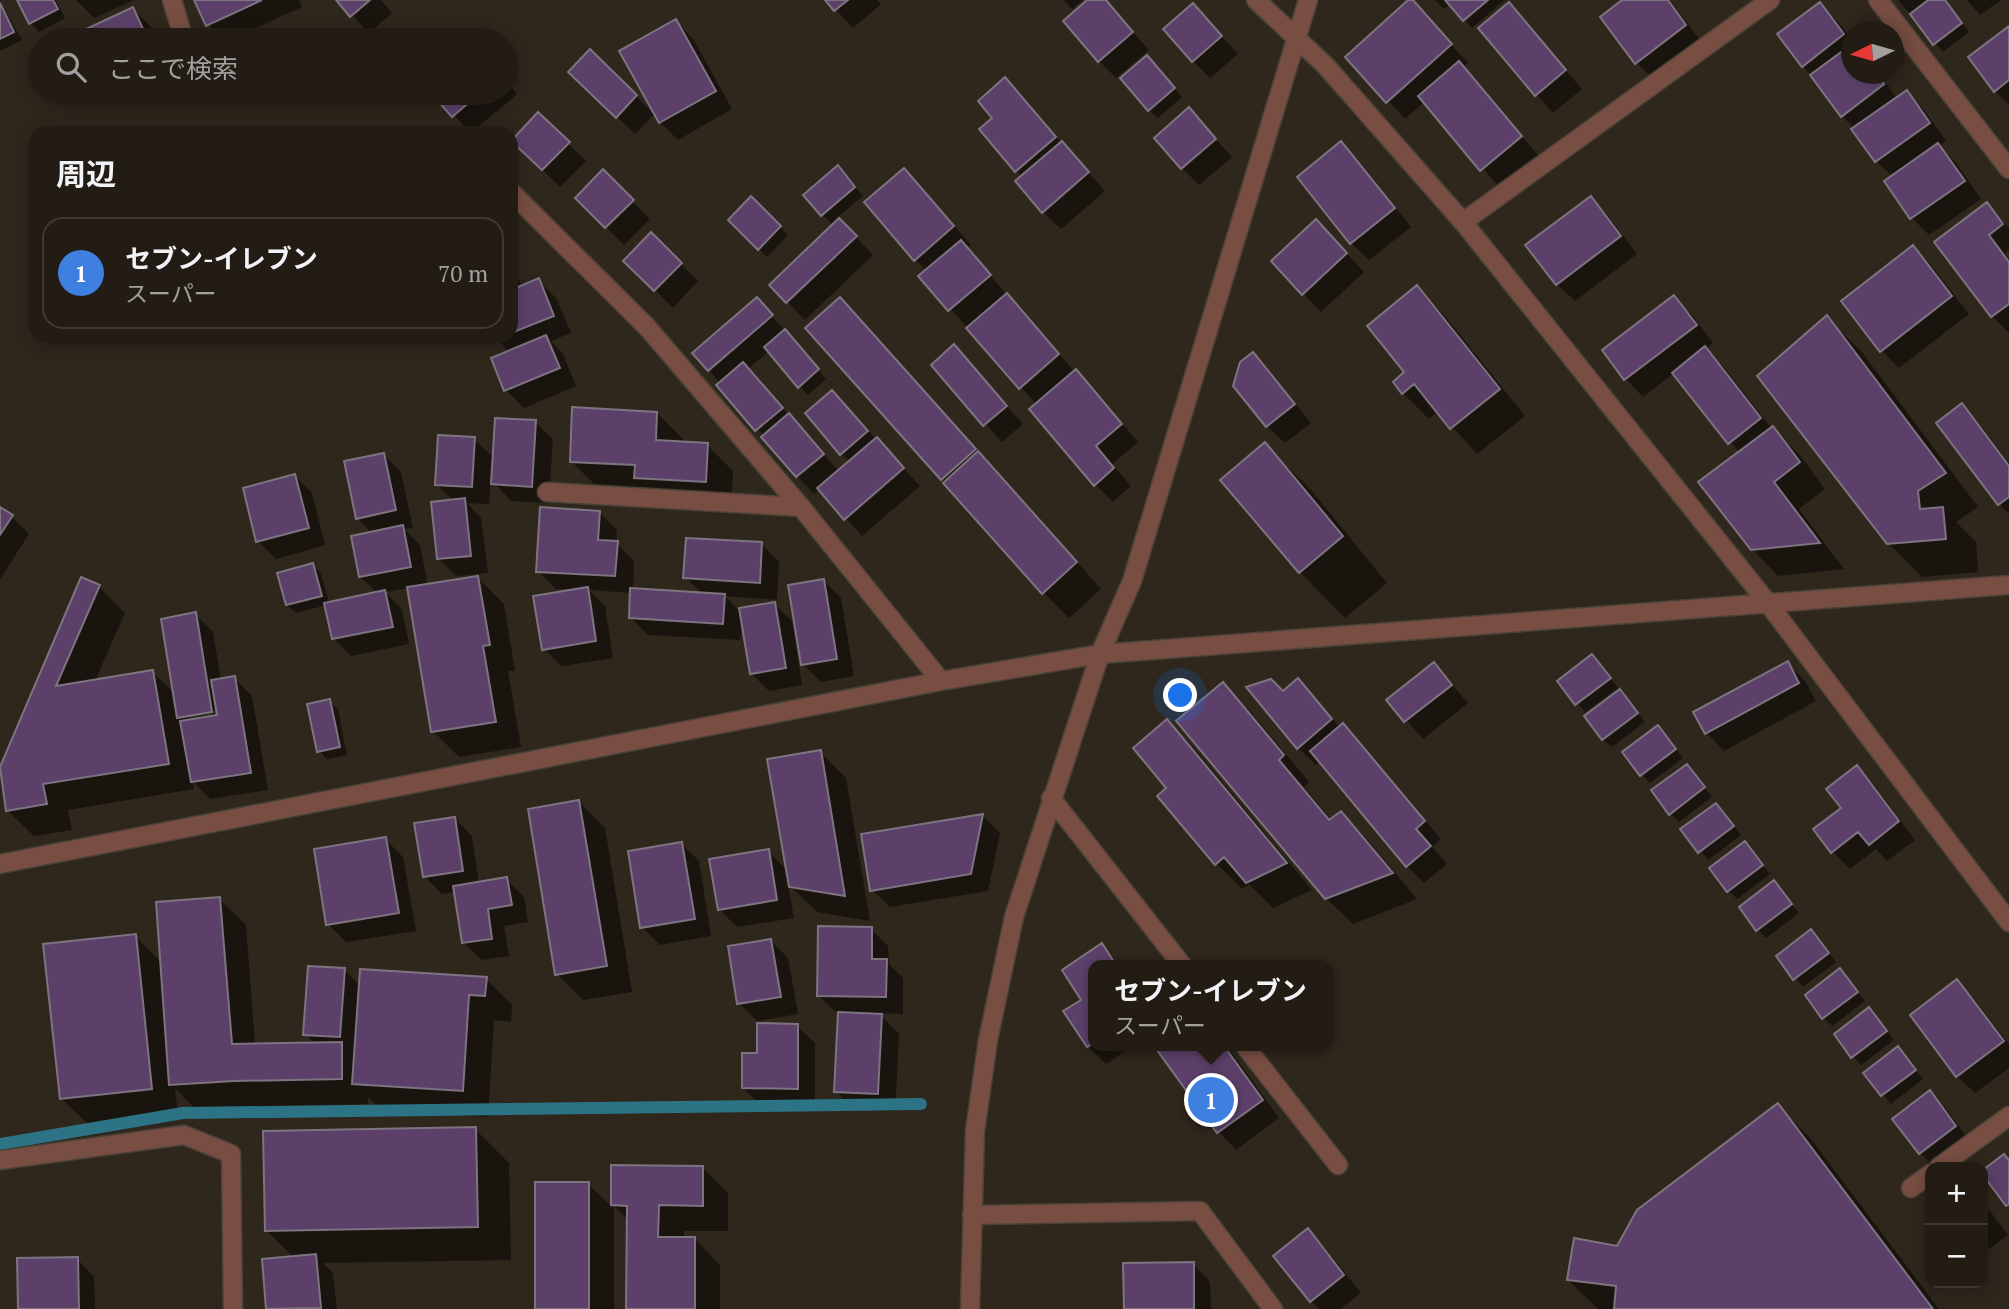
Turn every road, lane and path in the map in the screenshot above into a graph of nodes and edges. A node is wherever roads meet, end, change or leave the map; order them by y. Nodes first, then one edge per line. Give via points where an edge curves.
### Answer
1 (172, 0) edge
2 (1256, 0) edge
3 (1308, 0) edge
4 (1770, 0) edge
5 (1878, 0) edge
6 (180, 28) edge
7 (1296, 38) junction
8 (2009, 169) edge
9 (518, 198) edge
10 (1463, 222) junction
11 (547, 492) dead end
12 (801, 507) junction
13 (2009, 585) edge
14 (1767, 602) junction
15 (1100, 654) junction
16 (941, 681) junction
17 (1051, 798) junction
18 (0, 863) edge
19 (2009, 922) edge
20 (1178, 960) edge
21 (1249, 1051) edge
22 (2009, 1116) edge
23 (0, 1160) edge
24 (1946, 1162) edge
25 (1338, 1165) dead end
26 (1925, 1178) edge
27 (1911, 1188) dead end
28 (972, 1215) junction
29 (233, 1309) edge
30 (970, 1309) edge
31 (1273, 1309) edge

1 - 6 street
2 - 7 street
3 - 7 street
4 - 10 street
5 - 8 street
7 - 10 street
7 - 15 street via 1132,581
9 - 12 street via 648,327
10 - 14 street
11 - 12 street
12 - 16 street
13 - 14 street
14 - 15 street
14 - 19 street
15 - 16 street
15 - 17 street
16 - 18 street
17 - 20 street
17 - 28 street via 1014,917 988,1041 975,1131
21 - 25 street
22 - 24 street
23 - 29 street via 184,1135 231,1154
26 - 27 street
28 - 30 street
28 - 31 street via 1200,1211

